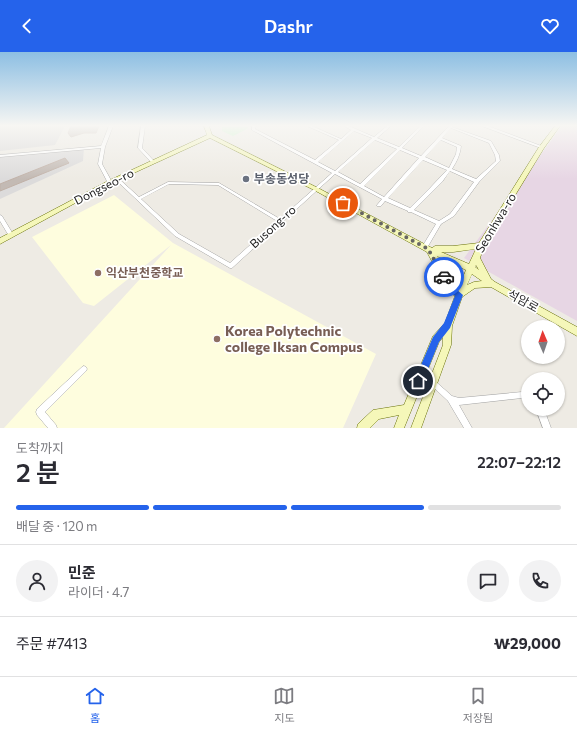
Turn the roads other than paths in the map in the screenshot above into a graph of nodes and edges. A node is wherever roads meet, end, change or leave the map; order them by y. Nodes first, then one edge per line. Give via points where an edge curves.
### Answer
1 (104, 144) edge
2 (141, 144) edge
3 (193, 144) edge
4 (225, 144) edge
5 (282, 144) edge
6 (337, 144) edge
7 (370, 144) edge
8 (387, 144) edge
9 (404, 144) edge
10 (435, 144) edge
11 (453, 144) edge
12 (491, 144) edge
13 (532, 144) edge
14 (545, 144) edge
15 (103, 147) junction
16 (542, 147) junction
17 (399, 148) junction
18 (0, 156) edge
19 (422, 158) junction
20 (153, 162) junction
21 (316, 162) junction
22 (449, 170) junction
23 (336, 172) junction
24 (117, 179) junction
25 (477, 181) junction
26 (110, 182) junction
27 (361, 186) junction
28 (316, 189) junction
29 (138, 199) junction
30 (385, 199) junction
31 (379, 206) dead end
32 (410, 211) junction
33 (0, 217) edge
34 (280, 222) junction
35 (439, 223) junction
36 (11, 235) junction
37 (0, 241) edge
38 (481, 245) junction
39 (427, 248) junction
40 (470, 268) junction
41 (492, 284) junction
42 (459, 295) junction
43 (448, 326) junction
44 (577, 332) edge
45 (84, 369) dead end
46 (433, 383) junction
47 (521, 395) edge
48 (450, 398) junction
49 (407, 409) junction
50 (543, 416) edge
51 (53, 428) edge
52 (362, 428) edge
53 (399, 428) edge
54 (416, 428) edge
55 (468, 428) edge
56 (547, 428) edge

1 - 15 street
2 - 20 street via 140,148
3 - 20 street, Dongseo-ro
4 - 28 street
5 - 21 street
6 - 21 street
7 - 23 street, Busong-ro
8 - 17 street
9 - 17 street
10 - 19 street
11 - 22 street via 459,146 459,153
12 - 25 street via 498,155 498,161
13 - 16 street
14 - 16 street, Seonhwa-ro
15 - 18 street
15 - 26 street via 100,164
16 - 38 street, Seonhwa-ro
17 - 19 street
17 - 27 street
19 - 22 street
19 - 30 street
20 - 24 street, Dongseo-ro
21 - 23 street
22 - 25 street
22 - 32 street
23 - 27 street
23 - 28 street, Busong-ro
24 - 26 street, Dongseo-ro
24 - 29 street
25 - 35 street via 452,215
26 - 36 street, Dongseo-ro
27 - 30 street
28 - 34 street, Busong-ro
28 - 39 street
29 - 34 street via 168,184 219,184
29 - 34 street, Busong-ro via 177,235 230,266
30 - 31 street
30 - 32 street
32 - 35 street
33 - 36 street
35 - 39 street
36 - 37 street, Dongseo-ro
38 - 39 street via 453,249
38 - 40 street, Seonhwa-ro
38 - 41 street via 476,258 482,272
39 - 40 street
39 - 42 street via 440,268 446,285
40 - 41 street, 석암로
40 - 42 street, Seonhwa-ro
41 - 42 street via 474,285
41 - 44 street, 석암로
42 - 43 street, Seonhwa-ro
43 - 46 street, Seonhwa-ro via 447,345
43 - 49 street, Seonhwa-ro via 436,340
45 - 51 street via 40,412
46 - 48 street
46 - 54 street, Seonhwa-ro
47 - 48 street via 465,403
48 - 55 street
49 - 52 street via 377,414
49 - 53 street, Seonhwa-ro
50 - 56 street

